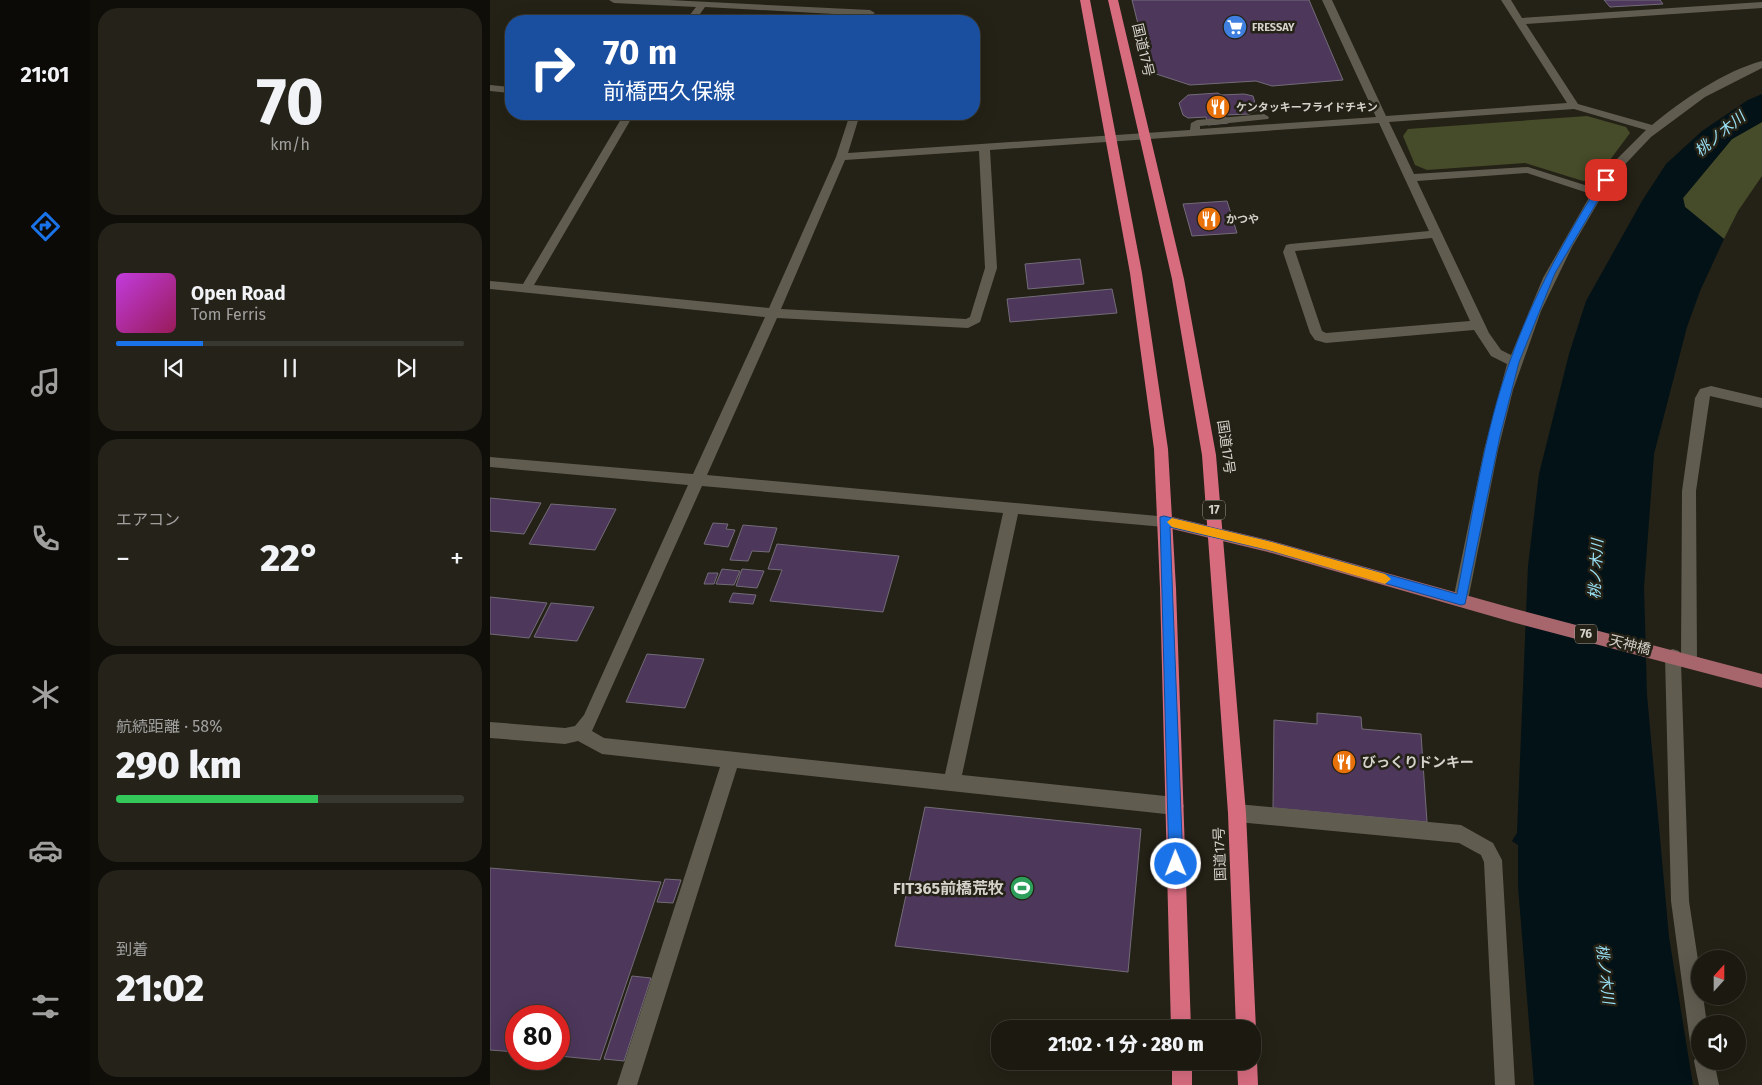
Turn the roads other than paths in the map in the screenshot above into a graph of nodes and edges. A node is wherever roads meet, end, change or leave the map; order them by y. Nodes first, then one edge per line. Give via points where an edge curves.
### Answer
1 (614, 0) edge
2 (870, 0) edge
3 (1085, 0) edge
4 (1113, 0) edge
5 (1327, 0) edge
6 (1506, 0) edge
7 (702, 5) junction
8 (1762, 5) edge
9 (694, 15) edge
10 (842, 15) edge
11 (870, 15) edge
12 (1521, 21) junction
13 (1762, 64) edge
14 (490, 88) edge
15 (505, 89) edge
16 (1574, 106) junction
17 (1264, 117) dead end
18 (1382, 119) junction
19 (625, 120) edge
20 (853, 120) edge
21 (1653, 129) junction
22 (1195, 133) junction
23 (1143, 136) junction
24 (1112, 139) junction
25 (984, 149) junction
26 (841, 157) junction
27 (1411, 178) junction
28 (1598, 192) junction
29 (1436, 234) junction
30 (490, 285) edge
31 (527, 288) junction
32 (773, 313) junction
33 (1478, 325) junction
34 (1514, 362) junction
35 (1762, 403) edge
36 (490, 462) edge
37 (698, 480) junction
38 (1012, 507) junction
39 (1164, 521) junction
40 (1216, 533) junction
41 (1461, 600) junction
42 (1674, 657) junction
43 (1762, 681) edge
44 (490, 730) edge
45 (580, 733) junction
46 (731, 760) junction
47 (952, 782) junction
48 (1175, 806) junction
49 (1237, 813) junction
50 (1696, 1015) edge
51 (1181, 1020) edge
52 (1246, 1020) edge
53 (1182, 1070) edge
54 (1247, 1070) edge
55 (1706, 1070) edge
56 (626, 1085) edge
57 (1182, 1085) edge
58 (1248, 1085) edge
59 (1505, 1085) edge
60 (1709, 1085) edge

1 - 7 street
2 - 11 street
3 - 24 highway
4 - 23 highway, 国道17号 / 17
5 - 18 street
6 - 12 street
7 - 9 street
7 - 10 street
8 - 12 street
12 - 16 street
13 - 21 street via 1703,92
14 - 15 street
16 - 18 street
16 - 21 street
17 - 22 street via 1197,123
18 - 22 street
18 - 27 street
19 - 31 street
20 - 26 street
21 - 28 street via 1614,168
22 - 23 street
23 - 24 street
23 - 40 highway, 国道17号 / 17 via 1178,279 1210,455
24 - 25 street
24 - 39 highway via 1136,273 1161,450
25 - 26 street
25 - 32 street via 991,268 976,320 958,325
26 - 32 street
27 - 28 street via 1528,170
27 - 29 street
28 - 34 street via 1551,273
29 - 33 street
29 - 33 street via 1290,248 1316,332 1326,338
30 - 31 street
31 - 32 street
32 - 37 street
33 - 34 street via 1488,346
34 - 41 street via 1494,436
35 - 42 street via 1711,390 1702,398 1689,491
36 - 37 street
37 - 38 street
37 - 45 street via 590,720
38 - 39 street
38 - 47 street
39 - 40 main road, 76
39 - 48 highway
40 - 41 main road, 76
40 - 49 highway, 国道17号 / 17
41 - 42 main road, 天神橋 / 76
42 - 43 main road, 76
42 - 50 street via 1680,902
44 - 45 street via 565,736
45 - 46 street via 602,746
46 - 47 street
46 - 56 street
47 - 48 street
48 - 51 highway
49 - 52 highway, 国道17号 / 17
49 - 59 street via 1461,834 1487,849 1493,860
53 - 57 highway
54 - 58 highway
55 - 60 street

